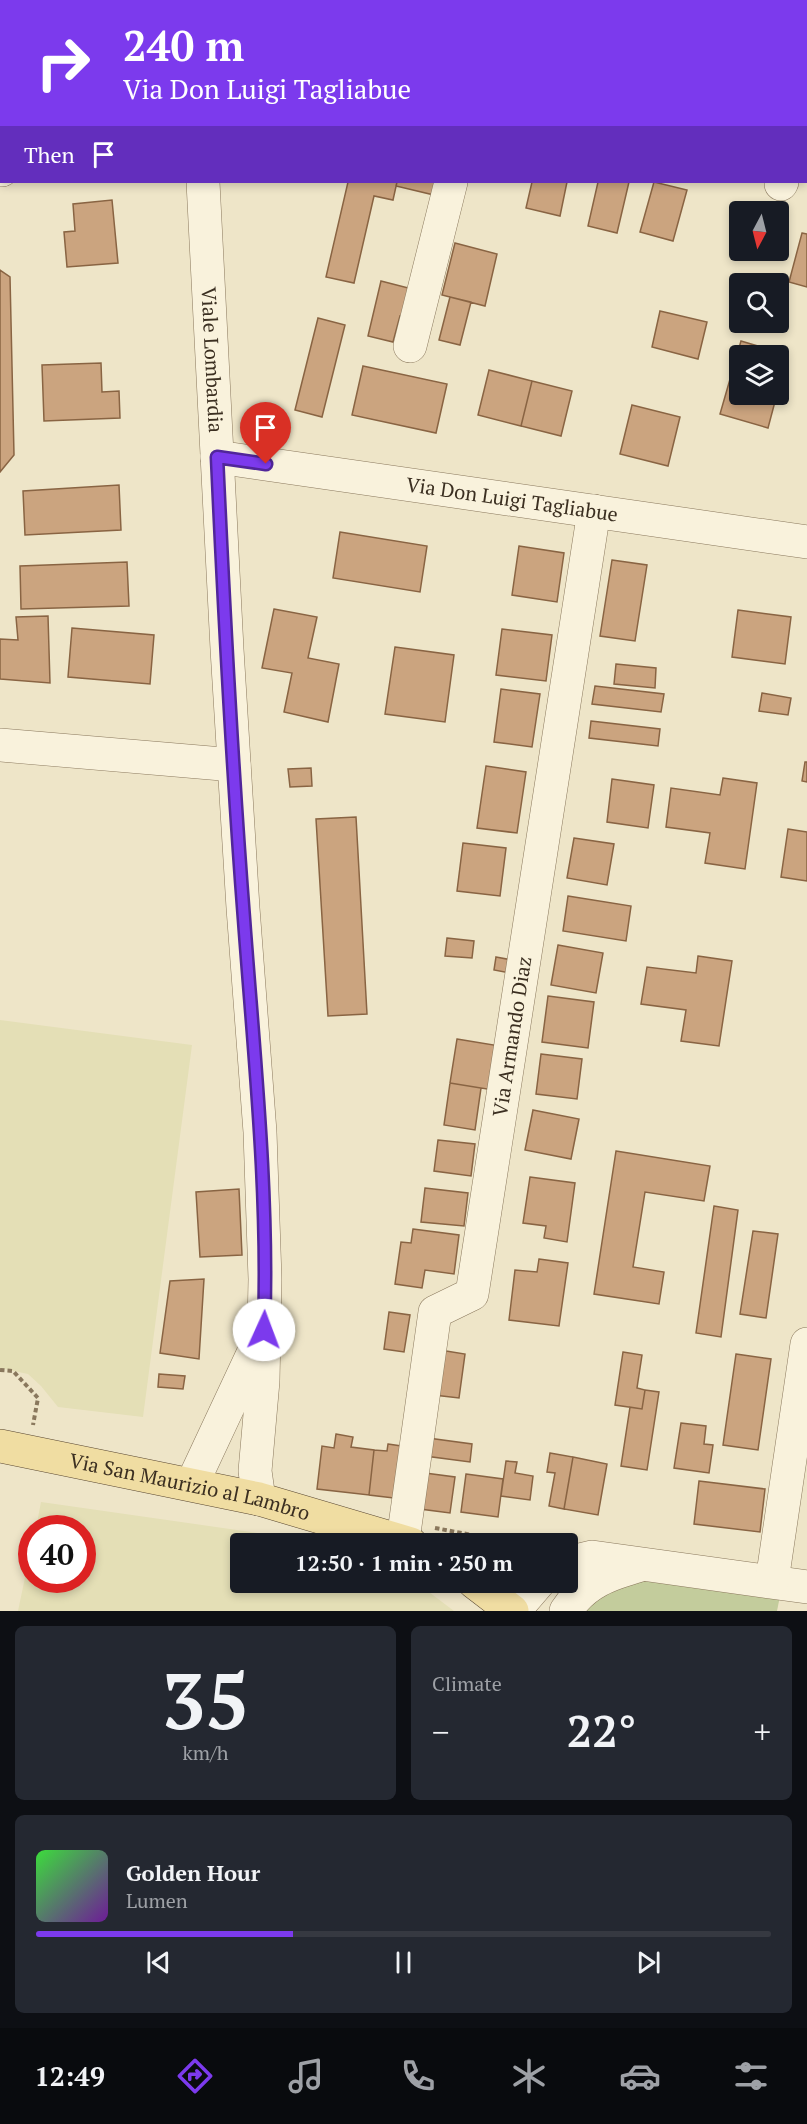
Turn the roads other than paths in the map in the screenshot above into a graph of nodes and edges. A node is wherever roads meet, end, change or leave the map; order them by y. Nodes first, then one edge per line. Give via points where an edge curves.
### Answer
1 (203, 183) edge
2 (451, 183) edge
3 (410, 346) dead end
4 (217, 457) junction
5 (594, 511) junction
6 (807, 543) edge
7 (0, 745) edge
8 (234, 765) junction
9 (264, 1330) junction
10 (807, 1344) edge
11 (14, 1449) edge
12 (192, 1484) junction
13 (259, 1499) junction
14 (398, 1533) edge
15 (406, 1533) edge
16 (578, 1560) edge
17 (647, 1564) junction
18 (772, 1581) junction
19 (807, 1587) edge
20 (489, 1593) edge
21 (529, 1593) edge
22 (513, 1611) edge
23 (566, 1611) edge

1 - 4 street, Viale Lombardia
2 - 3 street
4 - 5 street, Via Don Luigi Tagliabue
4 - 8 street, Viale Lombardia
5 - 6 street, Via Don Luigi Tagliabue
5 - 15 street, Via Armando Diaz via 472,1294 435,1312
7 - 8 street
8 - 9 street, Viale Lombardia via 260,1132 266,1279
9 - 12 street, Viale Lombardia
9 - 13 street, Viale Lombardia via 255,1471
10 - 18 street
11 - 12 main road, Via San Maurizio al Lambro
12 - 13 main road, Via San Maurizio al Lambro
13 - 14 main road, Via San Maurizio al Lambro
16 - 17 street via 592,1557
17 - 18 street
17 - 23 street via 606,1575 575,1597
18 - 19 street
20 - 22 main road
21 - 22 street

